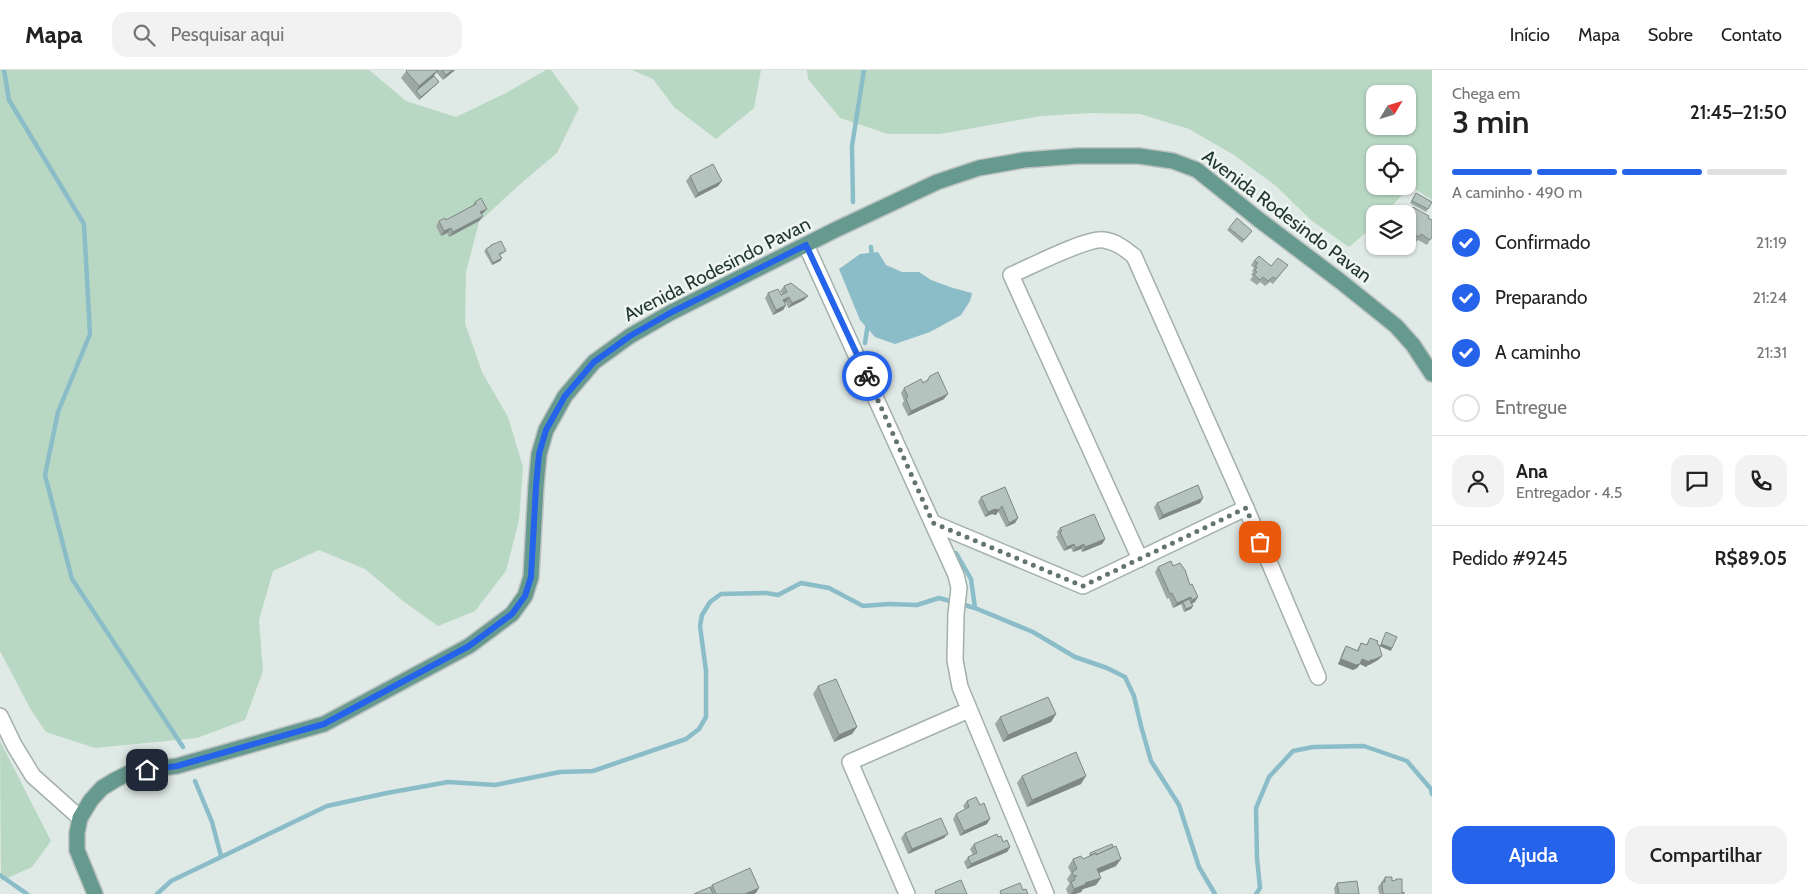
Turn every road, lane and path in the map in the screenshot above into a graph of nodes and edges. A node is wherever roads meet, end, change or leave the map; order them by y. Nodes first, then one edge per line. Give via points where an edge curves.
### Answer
1 (803, 247) junction
2 (1432, 374) edge
3 (1246, 508) junction
4 (933, 523) junction
5 (1140, 559) junction
6 (1318, 677) dead end
7 (969, 710) junction
8 (0, 716) edge
9 (80, 818) junction
10 (95, 894) edge
11 (907, 894) edge
12 (1046, 894) edge

1 - 2 main road, Avenida Rodesindo Pavan via 938,182 979,168 1077,156 1139,156 1173,161 1197,170 1376,308 1408,339
1 - 4 street via 830,295
1 - 9 main road, Avenida Rodesindo Pavan via 630,336 594,362 565,396 546,430 539,454 531,577 525,596 512,614 469,646 324,724 177,766 131,772 102,788
3 - 5 street
3 - 5 street via 1134,256 1120,245 1103,239 1088,242 1011,275
3 - 6 street
4 - 5 street via 1083,586
4 - 7 street via 959,588 955,660
7 - 11 street via 850,762
7 - 12 street
8 - 9 street via 33,776
9 - 10 main road, Avenida Rodesindo Pavan via 78,850

